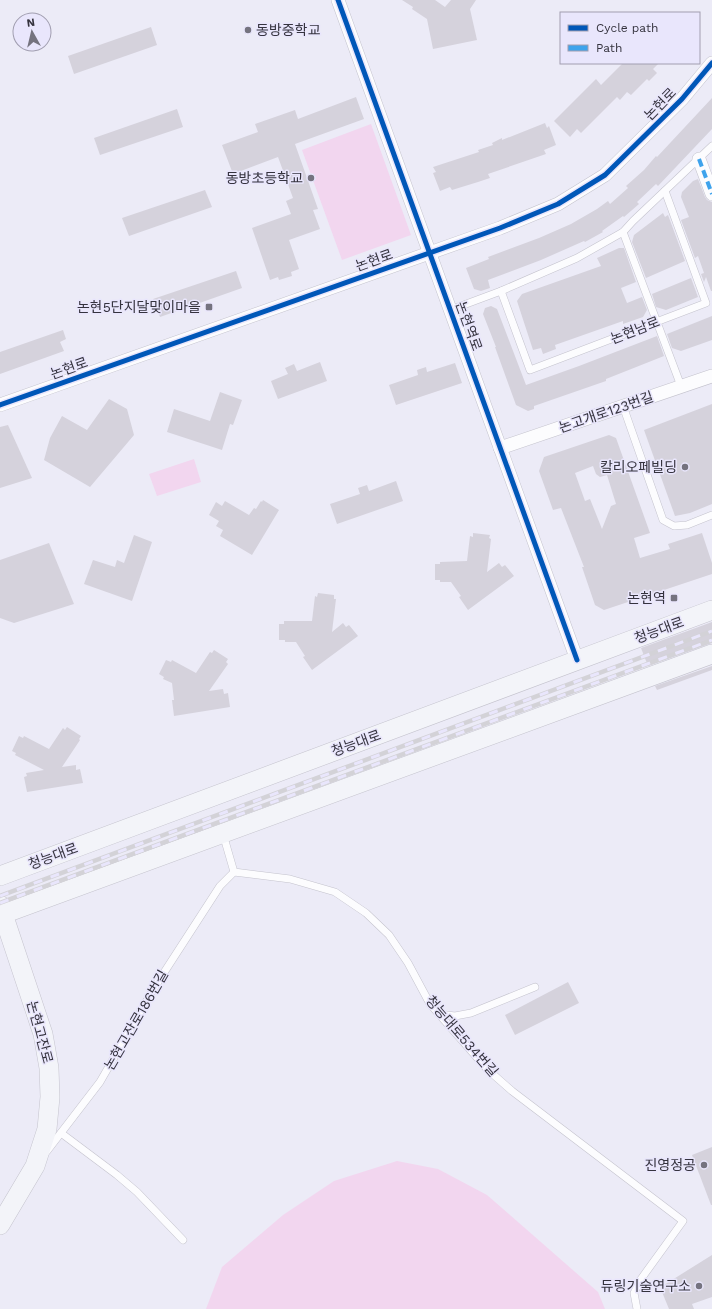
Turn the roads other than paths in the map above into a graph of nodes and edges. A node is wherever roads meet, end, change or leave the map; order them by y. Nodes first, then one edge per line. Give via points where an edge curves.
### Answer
1 (338, 0) edge
2 (712, 63) edge
3 (712, 146) edge
4 (699, 158) junction
5 (665, 191) junction
6 (712, 194) edge
7 (623, 232) junction
8 (429, 253) junction
9 (501, 291) junction
10 (450, 310) junction
11 (657, 322) junction
12 (712, 376) edge
13 (681, 386) junction
14 (0, 405) edge
15 (623, 406) junction
16 (500, 448) junction
17 (712, 515) edge
18 (712, 610) edge
19 (712, 654) edge
20 (577, 660) junction
21 (223, 834) junction
22 (234, 872) junction
23 (0, 876) edge
24 (1, 912) edge
25 (535, 987) dead end
26 (439, 1014) junction
27 (61, 1133) junction
28 (35, 1166) junction
29 (0, 1225) edge
30 (183, 1240) dead end
31 (637, 1309) edge

1 - 8 street, 논현역로
2 - 8 street, 논현로 via 682,99 605,175 558,204
3 - 4 lane
4 - 5 lane
4 - 6 street
5 - 7 lane
5 - 11 lane, 논현남로 via 706,303
7 - 9 lane via 577,258
7 - 11 lane
8 - 10 street, 논현역로
8 - 14 street, 논현로
9 - 10 lane
9 - 11 lane, 논현남로 via 530,370
10 - 16 street, 논현역로
11 - 13 lane
12 - 13 street, 논고개로123번길
13 - 15 street, 논고개로123번길
15 - 16 street, 논고개로123번길
15 - 17 lane via 663,520 674,526 687,525
16 - 20 street, 논현역로
18 - 20 main road, 청능대로
19 - 21 main road
20 - 23 main road, 청능대로
21 - 22 lane
21 - 24 main road
22 - 26 lane, 청능대로534번길 via 290,879 335,892 366,912 389,935 408,963 430,1004
22 - 27 lane, 논현고잔로186번길 via 220,886 154,988 100,1082
24 - 28 main road, 논현고잔로 via 43,1034 49,1068 47,1130
25 - 26 lane via 471,1013 454,1016
26 - 31 lane, 청능대로534번길 via 487,1069 512,1091 683,1221 641,1279 634,1293
27 - 28 lane, 논현고잔로186번길
27 - 30 lane via 137,1192
28 - 29 main road, 논현고잔로

